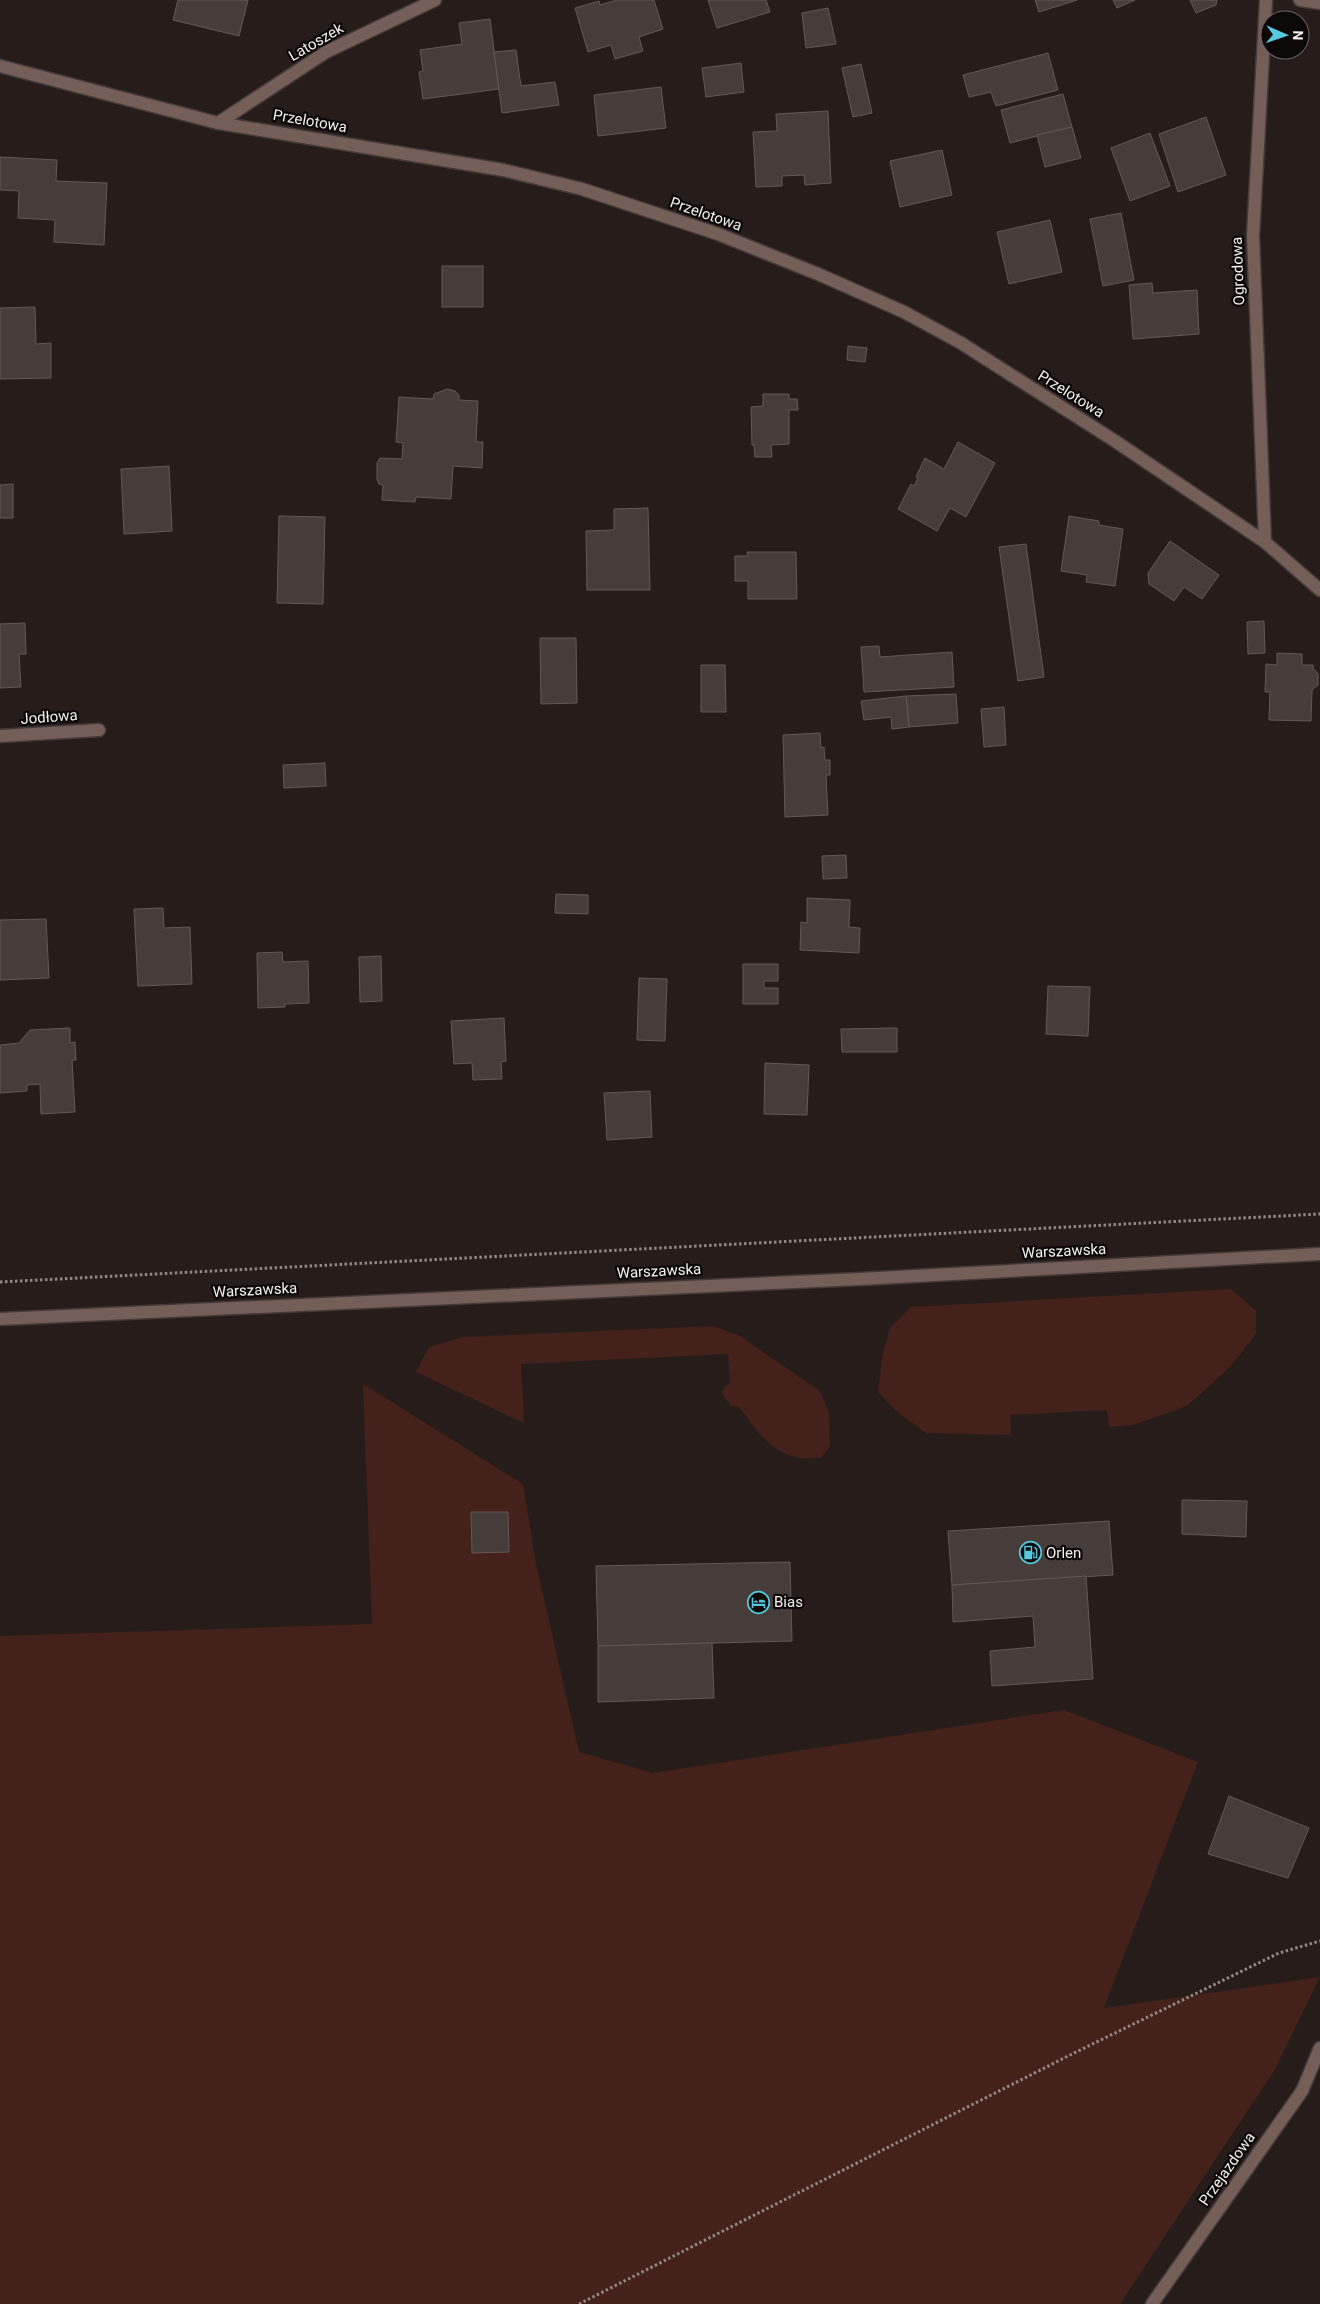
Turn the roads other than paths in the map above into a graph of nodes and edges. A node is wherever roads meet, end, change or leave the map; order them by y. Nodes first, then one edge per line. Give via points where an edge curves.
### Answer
1 (435, 0) edge
2 (1266, 0) edge
3 (1300, 0) edge
4 (1320, 3) edge
5 (0, 66) edge
6 (218, 123) junction
7 (1264, 542) junction
8 (1320, 590) edge
9 (100, 730) dead end
10 (0, 736) edge
11 (1320, 1254) edge
12 (0, 1319) edge
13 (1320, 2048) edge
14 (1152, 2304) edge

1 - 6 street, Latoszek via 326,52
2 - 7 street, Ogrodowa via 1253,236
3 - 4 street
5 - 6 street, Przelotowa
6 - 7 street, Przelotowa via 503,170 582,189 718,234 818,274 904,312 961,343 1115,441
7 - 8 street, Przelotowa
9 - 10 street, Jodłowa
11 - 12 street, Warszawska
13 - 14 street, Przejazdowa via 1302,2091

